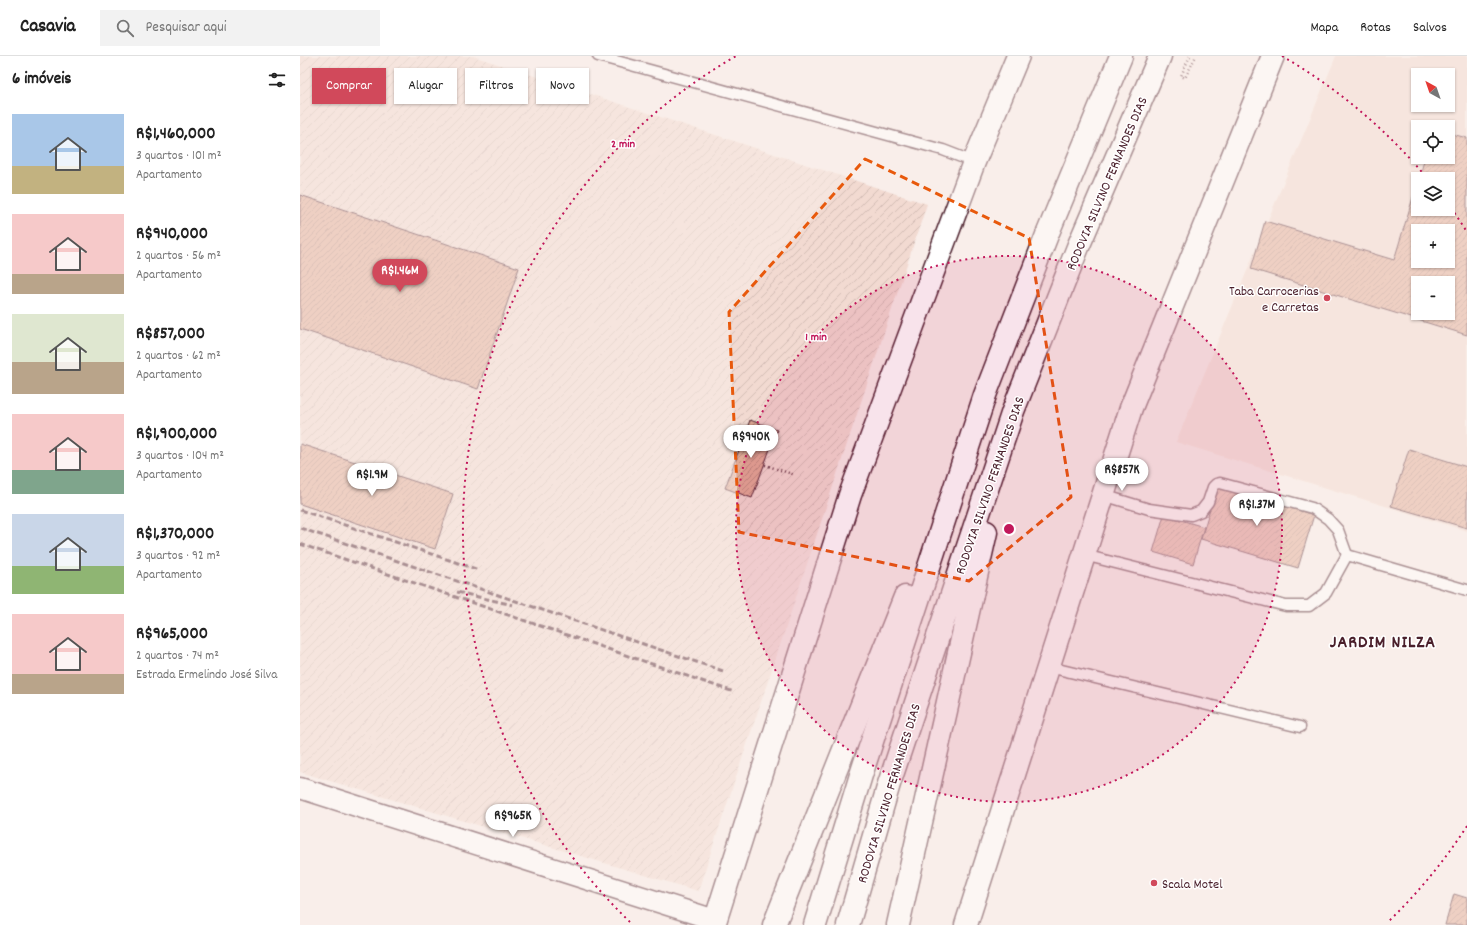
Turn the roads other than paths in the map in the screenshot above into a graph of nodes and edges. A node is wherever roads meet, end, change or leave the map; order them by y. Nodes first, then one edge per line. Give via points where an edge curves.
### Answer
1 (598, 56) edge
2 (1018, 56) edge
3 (1121, 56) edge
4 (1160, 56) edge
5 (1273, 56) edge
6 (974, 162) junction
7 (986, 395) junction
8 (1014, 411) junction
9 (1103, 495) junction
10 (1084, 555) junction
11 (1347, 555) junction
12 (1467, 590) edge
13 (1049, 667) junction
14 (1300, 727) dead end
15 (300, 788) edge
16 (715, 922) edge
17 (774, 925) edge
18 (815, 925) edge
19 (848, 925) edge
20 (898, 925) edge
21 (966, 925) edge

1 - 6 lane via 943,150
2 - 6 main road
3 - 7 main road via 1047,235
4 - 8 main road, RODOVIA SILVINO FERNANDES DIAS via 1078,247
5 - 9 main road via 1131,408
6 - 16 main road via 850,495
7 - 17 main road
7 - 18 main road via 861,775
8 - 19 main road, RODOVIA SILVINO FERNANDES DIAS via 889,784
8 - 20 main road
9 - 10 main road
9 - 11 lane via 1148,509 1191,515 1201,511 1208,502 1213,487 1220,483 1312,508 1338,530
10 - 11 lane via 1286,606 1309,606 1326,593
10 - 13 main road
11 - 12 lane
13 - 14 lane
13 - 21 main road
15 - 16 street

